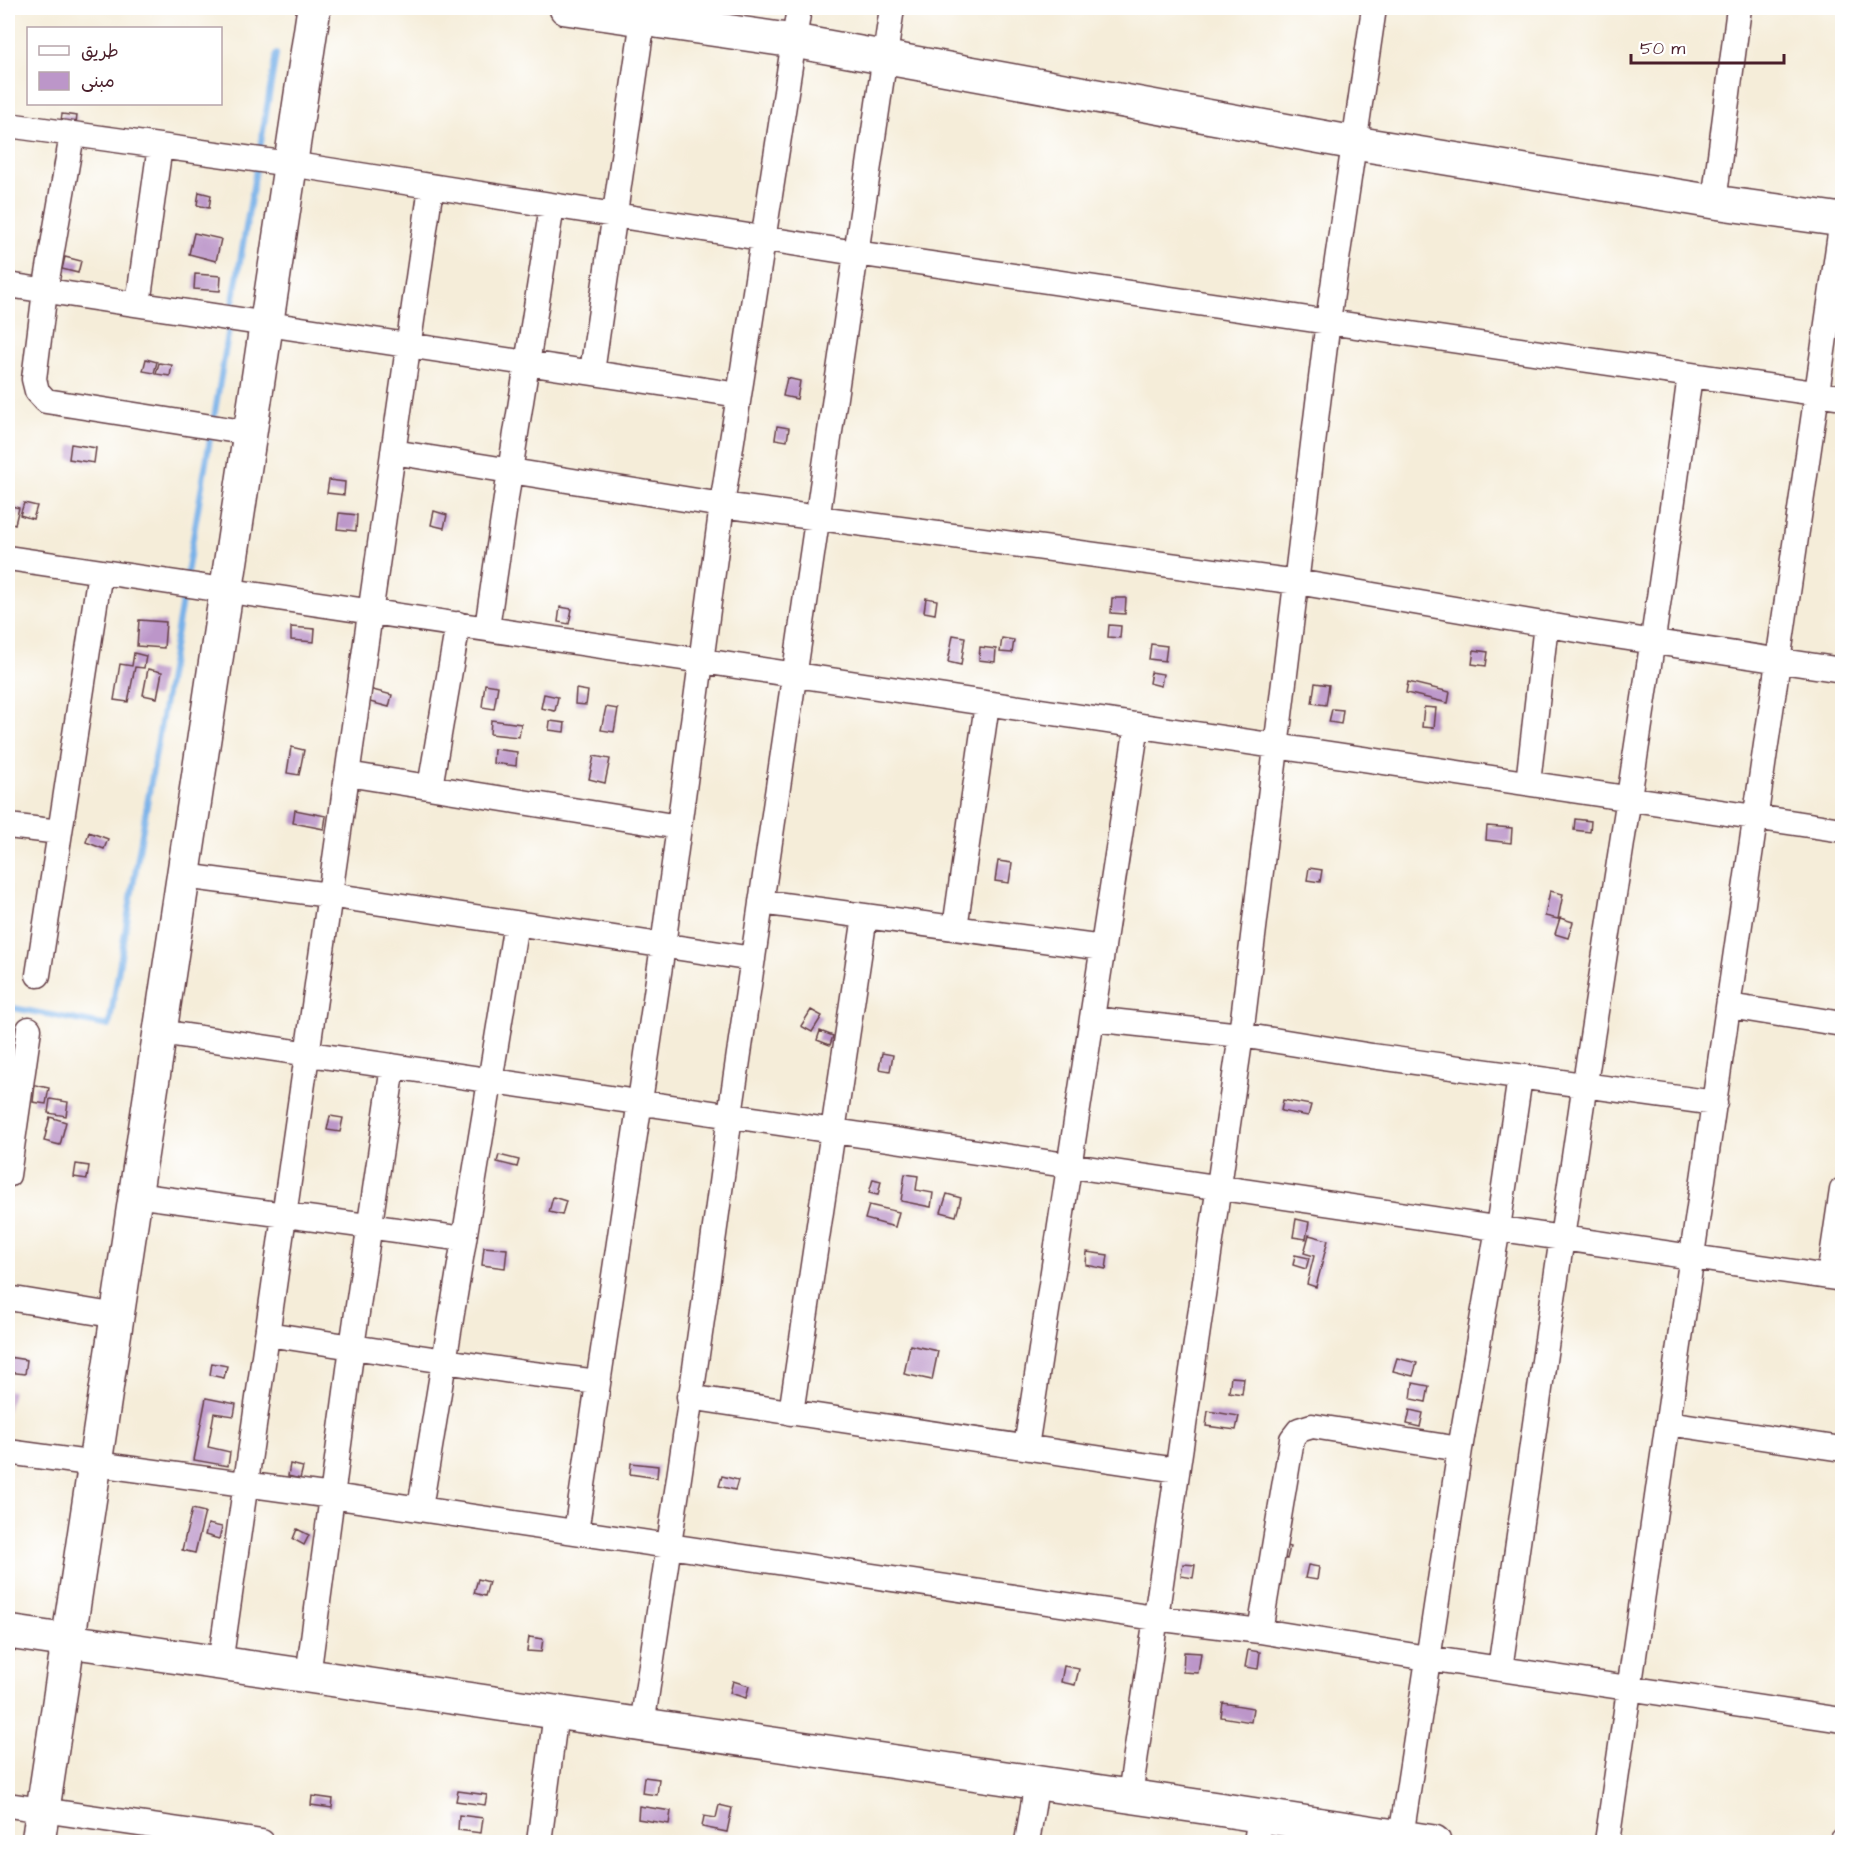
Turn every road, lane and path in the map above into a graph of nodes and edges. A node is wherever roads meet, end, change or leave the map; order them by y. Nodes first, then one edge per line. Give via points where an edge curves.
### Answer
1 (314, 8) edge
2 (566, 8) edge
3 (799, 8) edge
4 (892, 8) edge
5 (1374, 8) edge
6 (1739, 8) edge
7 (643, 19) junction
8 (794, 41) junction
9 (884, 57) junction
10 (8, 125) edge
11 (72, 135) junction
12 (1355, 142) junction
13 (160, 146) junction
14 (290, 164) junction
15 (431, 188) junction
16 (1714, 202) junction
17 (552, 206) junction
18 (616, 216) junction
19 (1842, 220) edge
20 (762, 237) junction
21 (856, 253) junction
22 (8, 285) edge
23 (45, 291) junction
24 (138, 304) junction
25 (1328, 321) junction
26 (266, 323) junction
27 (408, 344) junction
28 (528, 363) junction
29 (592, 372) junction
30 (1690, 375) junction
31 (1818, 393) junction
32 (739, 395) junction
33 (1842, 397) edge
34 (250, 433) junction
35 (393, 452) junction
36 (510, 471) junction
37 (722, 505) junction
38 (817, 517) junction
39 (8, 558) edge
40 (100, 572) junction
41 (1297, 582) junction
42 (226, 590) junction
43 (370, 611) junction
44 (458, 624) junction
45 (1546, 624) junction
46 (487, 628) junction
47 (1652, 641) junction
48 (701, 661) junction
49 (1780, 661) junction
50 (1842, 670) edge
51 (795, 675) junction
52 (987, 704) junction
53 (1137, 725) junction
54 (1276, 745) junction
55 (347, 774) junction
56 (1528, 783) junction
57 (430, 787) junction
58 (1630, 798) junction
59 (1756, 817) junction
60 (8, 826) edge
61 (679, 827) junction
62 (1842, 830) edge
63 (60, 832) junction
64 (184, 876) junction
65 (329, 896) junction
66 (762, 902) junction
67 (865, 916) junction
68 (516, 923) junction
69 (955, 928) junction
70 (663, 946) junction
71 (1103, 948) junction
72 (753, 959) junction
73 (38, 975) dead end
74 (1729, 1006) junction
75 (1092, 1019) junction
76 (1842, 1024) edge
77 (29, 1029) dead end
78 (160, 1032) junction
79 (1241, 1035) junction
80 (307, 1053) junction
81 (393, 1066) junction
82 (1520, 1077) junction
83 (490, 1080) junction
84 (1584, 1086) junction
85 (1715, 1103) junction
86 (640, 1104) junction
87 (730, 1115) junction
88 (833, 1131) junction
89 (1070, 1165) junction
90 (8, 1175) edge
91 (1217, 1187) junction
92 (1842, 1190) edge
93 (135, 1195) junction
94 (284, 1215) junction
95 (370, 1226) junction
96 (1497, 1228) junction
97 (1563, 1237) junction
98 (464, 1239) junction
99 (1692, 1257) junction
100 (1836, 1278) edge
101 (8, 1298) edge
102 (118, 1316) junction
103 (267, 1334) junction
104 (352, 1347) junction
105 (445, 1361) junction
106 (598, 1382) junction
107 (690, 1397) junction
108 (791, 1413) junction
109 (1668, 1423) junction
110 (1026, 1447) junction
111 (1460, 1449) junction
112 (1842, 1449) edge
113 (8, 1452) edge
114 (96, 1464) junction
115 (1177, 1470) junction
116 (246, 1484) junction
117 (332, 1496) junction
118 (420, 1509) junction
119 (576, 1532) junction
120 (668, 1545) junction
121 (1155, 1618) junction
122 (1260, 1631) junction
123 (8, 1632) edge
124 (69, 1641) junction
125 (1427, 1658) junction
126 (220, 1664) junction
127 (1500, 1669) junction
128 (308, 1677) junction
129 (1630, 1688) junction
130 (556, 1713) junction
131 (1842, 1720) edge
132 (642, 1726) junction
133 (1036, 1782) junction
134 (1130, 1796) junction
135 (8, 1805) edge
136 (43, 1810) junction
137 (1258, 1829) edge
138 (186, 1837) edge
139 (1401, 1837) junction
140 (38, 1842) edge
141 (262, 1842) edge
142 (539, 1842) edge
143 (1027, 1842) edge
144 (1434, 1842) edge
145 (1607, 1842) edge

1 - 14 street
2 - 7 street
3 - 8 street
4 - 9 street
5 - 12 street
6 - 16 street
7 - 8 street
7 - 18 street
8 - 9 street
8 - 20 street
9 - 12 street
9 - 21 street
10 - 11 street
11 - 13 street
11 - 23 street
12 - 16 street
12 - 25 street
13 - 14 street
13 - 24 street
14 - 15 street
14 - 26 street
15 - 17 street
15 - 27 street
16 - 19 street
17 - 18 street
17 - 28 street
18 - 20 street
18 - 29 street
19 - 31 street
20 - 21 street
20 - 32 street
21 - 25 street
21 - 38 street
22 - 23 street
23 - 24 street
23 - 34 street via 34,379 37,391 46,401
24 - 26 street
25 - 30 street
25 - 41 street
26 - 27 street
26 - 34 street
27 - 28 street
27 - 35 street
28 - 29 street
28 - 36 street
29 - 32 street
30 - 31 street
30 - 47 street
31 - 33 street
31 - 49 street
32 - 37 street
34 - 42 street
35 - 36 street
35 - 43 street
36 - 37 street
36 - 46 street
37 - 38 street
37 - 48 street
38 - 41 street
38 - 51 street
39 - 40 street
40 - 42 street
40 - 63 street
41 - 45 street
41 - 54 street
42 - 43 street
42 - 64 street
43 - 44 street
43 - 55 street
44 - 46 street
44 - 57 street
45 - 47 street
45 - 56 street
46 - 48 street
47 - 49 street
47 - 58 street
48 - 51 street
48 - 61 street
49 - 50 street
49 - 59 street
51 - 52 street
51 - 66 street
52 - 53 street
52 - 69 street
53 - 54 street
53 - 71 street
54 - 56 street
54 - 79 street
55 - 57 street
55 - 65 street
56 - 58 street
57 - 61 street
58 - 59 street
58 - 84 street
59 - 62 street
59 - 74 street
60 - 63 street
61 - 70 street
63 - 73 street
64 - 65 street
64 - 78 street
65 - 68 street
65 - 80 street
66 - 67 street
66 - 72 street
67 - 69 street
67 - 88 street
68 - 70 street
68 - 83 street
69 - 71 street
70 - 72 street
70 - 86 street
71 - 75 street
72 - 87 street
74 - 76 street
74 - 85 street
75 - 79 street
75 - 89 street
77 - 90 street
78 - 80 street
78 - 93 street
79 - 82 street
79 - 91 street
80 - 81 street
80 - 94 street
81 - 83 street
81 - 95 street
82 - 84 street
82 - 96 street
83 - 86 street
83 - 98 street
84 - 85 street
84 - 97 street
85 - 99 street
86 - 87 street
86 - 106 street
87 - 88 street
87 - 107 street
88 - 89 street
88 - 108 street
89 - 91 street
89 - 110 street
91 - 96 street
91 - 115 street
92 - 100 street
93 - 94 street
93 - 102 street
94 - 95 street
94 - 103 street
95 - 98 street
95 - 104 street
96 - 97 street
96 - 111 street
97 - 99 street
97 - 127 street
98 - 105 street
99 - 100 street
99 - 109 street
101 - 102 street
102 - 114 street
103 - 104 street
103 - 116 street
104 - 105 street
104 - 117 street
105 - 106 street
105 - 118 street
106 - 119 street
107 - 108 street
107 - 120 street
108 - 110 street
109 - 112 street
109 - 129 street
110 - 115 street
111 - 122 street via 1312,1426 1299,1430 1293,1439
111 - 125 street
113 - 114 street
114 - 116 street
114 - 124 street
115 - 121 street
116 - 117 street
116 - 126 street
117 - 118 street
117 - 128 street
118 - 119 street
119 - 120 street
120 - 121 street
120 - 132 street
121 - 122 street
121 - 134 street
122 - 125 street
123 - 124 street
124 - 126 street
124 - 136 street
125 - 127 street
125 - 139 street
126 - 128 street
127 - 129 street
128 - 130 street
129 - 131 street
129 - 145 street
130 - 132 street
130 - 142 street
132 - 133 street
133 - 134 street
133 - 143 street
134 - 137 street
135 - 136 street
136 - 138 street
136 - 140 street
137 - 139 street
138 - 141 street
139 - 144 street

